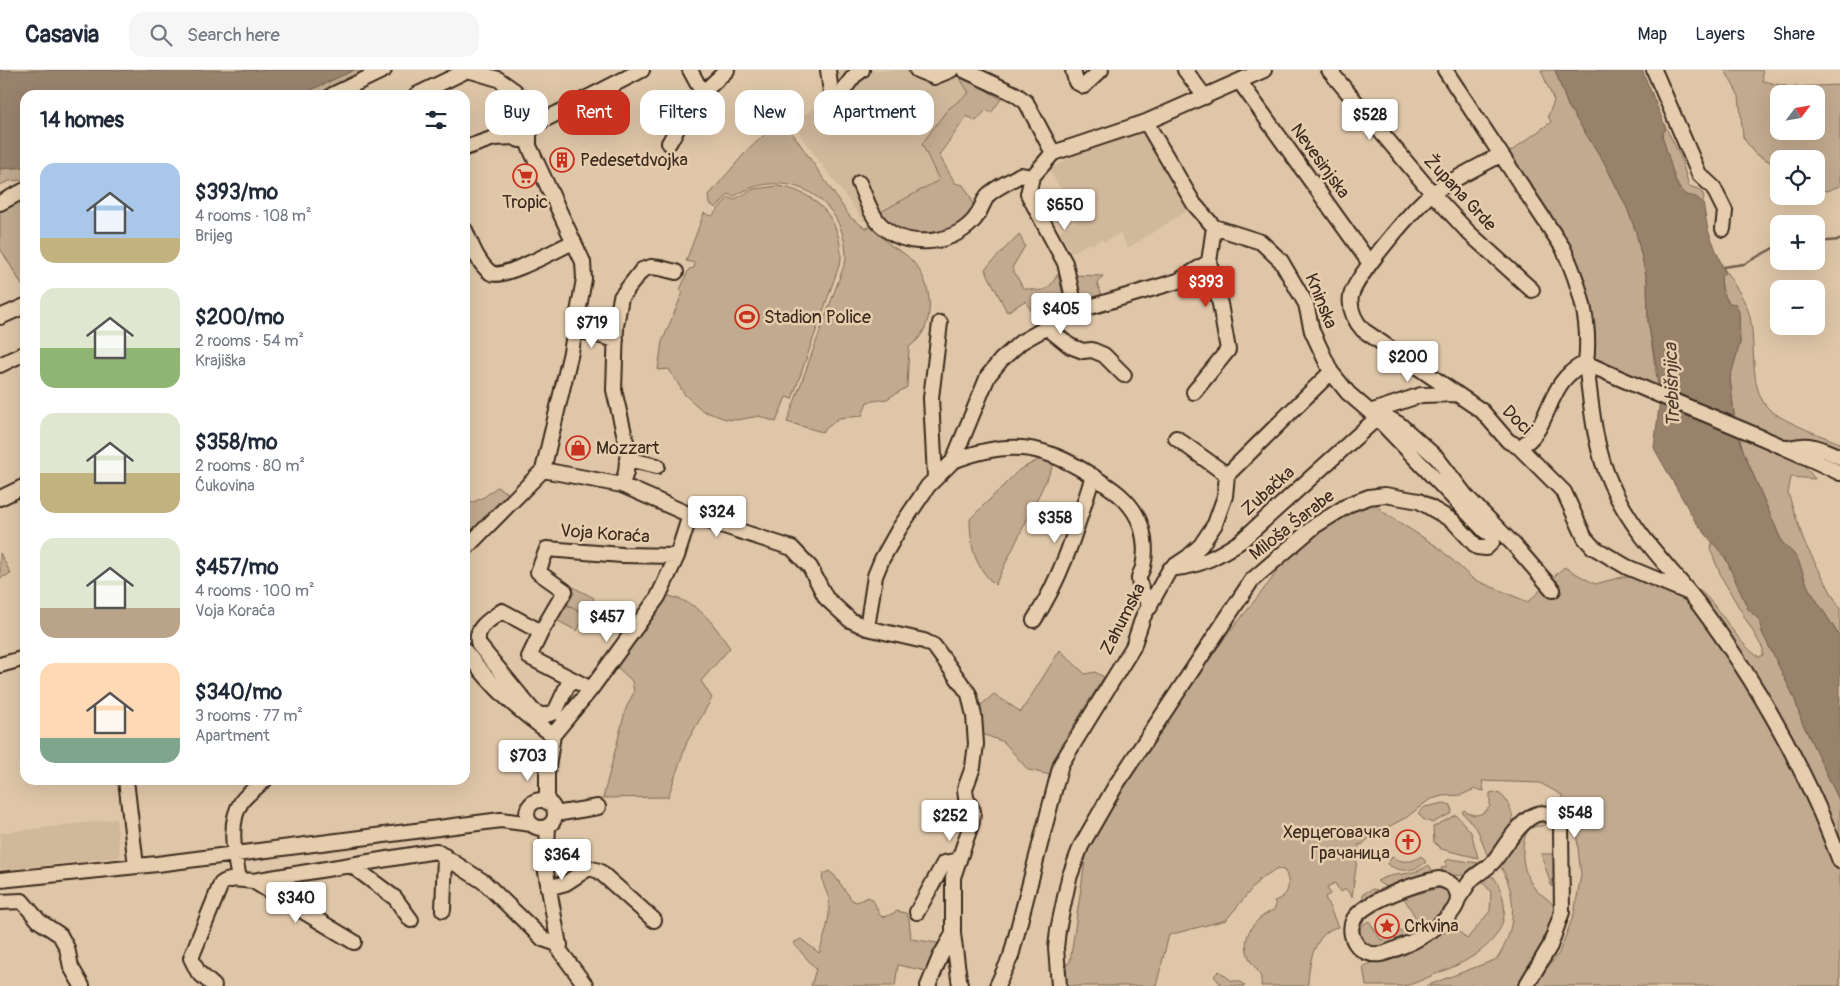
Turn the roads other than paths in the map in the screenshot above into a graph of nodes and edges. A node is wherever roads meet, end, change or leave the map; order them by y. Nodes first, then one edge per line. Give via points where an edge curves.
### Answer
1 (384, 70) edge
2 (690, 70) edge
3 (727, 70) edge
4 (828, 70) edge
5 (862, 70) edge
6 (917, 70) edge
7 (950, 70) edge
8 (964, 70) edge
9 (1073, 70) edge
10 (1101, 70) edge
11 (1185, 70) edge
12 (1264, 70) edge
13 (1329, 70) edge
14 (1445, 70) edge
15 (1654, 70) edge
16 (638, 71) edge
17 (1240, 82) junction
18 (342, 90) edge
19 (426, 90) edge
20 (514, 90) edge
21 (701, 90) edge
22 (704, 90) edge
23 (1205, 98) junction
24 (548, 117) edge
25 (1146, 122) junction
26 (506, 135) edge
27 (524, 135) edge
28 (673, 135) edge
29 (669, 143) dead end
30 (470, 146) edge
31 (1053, 153) junction
32 (1500, 155) junction
33 (1032, 177) junction
34 (859, 183) dead end
35 (20, 193) edge
36 (1432, 193) junction
37 (0, 203) edge
38 (1214, 227) junction
39 (1723, 229) dead end
40 (470, 239) edge
41 (573, 242) junction
42 (1209, 262) junction
43 (1369, 262) junction
44 (676, 272) dead end
45 (1532, 290) dead end
46 (20, 308) edge
47 (1076, 311) junction
48 (0, 317) edge
49 (940, 322) dead end
50 (1045, 326) junction
51 (575, 329) junction
52 (616, 340) junction
53 (20, 356) edge
54 (1586, 363) junction
55 (0, 365) edge
56 (1331, 372) junction
57 (1124, 375) dead end
58 (1194, 392) dead end
59 (1456, 394) junction
60 (1373, 415) junction
61 (1176, 438) dead end
62 (1519, 447) junction
63 (1790, 448) junction
64 (1840, 458) edge
65 (628, 459) junction
66 (953, 461) junction
67 (657, 466) dead end
68 (543, 470) junction
69 (1840, 473) edge
70 (1226, 475) junction
71 (1093, 476) junction
72 (935, 477) junction
73 (622, 485) junction
74 (20, 488) edge
75 (0, 498) edge
76 (690, 515) junction
77 (470, 543) edge
78 (676, 556) junction
79 (1170, 568) junction
80 (1553, 590) dead end
81 (1688, 592) junction
82 (1150, 607) junction
83 (1034, 620) dead end
84 (868, 628) junction
85 (541, 632) junction
86 (470, 657) edge
87 (20, 659) edge
88 (0, 665) edge
89 (570, 680) junction
90 (591, 690) junction
91 (553, 735) junction
92 (127, 785) edge
93 (260, 785) edge
94 (598, 807) dead end
95 (538, 816) junction
96 (234, 853) junction
97 (445, 856) junction
98 (959, 860) junction
99 (1840, 861) edge
100 (350, 865) junction
101 (136, 866) junction
102 (1472, 878) junction
103 (239, 879) junction
104 (0, 880) edge
105 (254, 881) junction
106 (1448, 882) junction
107 (548, 888) junction
108 (1458, 899) junction
109 (0, 902) edge
110 (443, 910) dead end
111 (917, 912) dead end
112 (412, 920) dead end
113 (654, 920) dead end
114 (953, 934) junction
115 (354, 942) dead end
116 (560, 945) junction
117 (82, 986) edge
118 (214, 986) edge
119 (586, 986) edge
120 (928, 986) edge
121 (960, 986) edge
122 (997, 986) edge
123 (1059, 986) edge
124 (1526, 986) edge

1 - 18 street
2 - 21 street
3 - 22 street
4 - 5 street via 831,92 841,93
6 - 7 street via 934,77
8 - 31 street via 1026,102
9 - 10 street via 1076,82 1084,86
11 - 23 street
12 - 17 street
13 - 36 street, Župana Grde
14 - 32 street
15 - 39 street via 1699,174 1713,187 1725,211
16 - 24 street
17 - 23 street
17 - 43 street, Nevesinjska
19 - 20 street via 468,70 498,79
23 - 25 street
25 - 31 street
25 - 38 street via 1194,204
26 - 30 street
27 - 41 street
28 - 29 street
31 - 33 street
32 - 36 street, Doci
32 - 54 street via 1563,248 1577,279 1587,331
33 - 34 street via 1020,175 988,196 972,222 956,234 933,242 899,236 879,223
33 - 47 street via 1028,194 1065,264
35 - 37 street
36 - 43 street, Doci
36 - 45 street, Župana Grde via 1469,233
38 - 42 street
38 - 56 street, Kninska via 1261,242 1281,261 1306,304 1312,331
40 - 41 street via 492,274 513,270
41 - 51 street via 584,269
42 - 47 street via 1178,281
42 - 58 street via 1228,350
43 - 59 street, Doci via 1351,294 1350,306 1356,322 1362,330
44 - 52 street via 651,267 642,270 631,282 621,297
46 - 48 street
47 - 50 street
49 - 72 street via 930,398
50 - 57 street via 1070,346 1104,355
50 - 66 street via 1021,342 988,376
51 - 52 street
51 - 68 street
52 - 65 street via 614,390
53 - 55 street
54 - 62 street via 1572,370 1562,382 1547,406 1535,437
54 - 63 street
54 - 81 street via 1600,458 1612,486 1632,524
56 - 60 street, Kninska via 1348,393
56 - 70 street
59 - 60 street via 1421,395
59 - 62 street, Doci via 1482,412 1508,441
60 - 79 street, Zubačka via 1241,540 1218,557 1191,566
60 - 80 street via 1391,418 1437,458 1466,496
60 - 123 street, Miloša Šarabe via 1491,535 1490,546 1477,547 1453,520 1418,502 1385,495 1368,497 1350,504 1316,526 1252,580 1116,785 1081,846 1069,878 1058,930
61 - 70 street
62 - 81 street, Doci via 1564,492 1585,538 1593,547 1626,567
63 - 64 street via 1803,444 1815,446
63 - 69 street
65 - 67 street
65 - 73 street
66 - 71 street via 978,451 1025,448 1063,458
66 - 72 street
68 - 73 street
68 - 77 street
70 - 79 street, Zahumska via 1225,496 1215,524 1201,545
71 - 82 street via 1129,504 1140,523 1145,551 1138,579
71 - 83 street via 1051,594
72 - 84 street via 882,559 875,576
73 - 76 street
74 - 75 street
76 - 78 street
76 - 84 street via 792,548 810,568 833,606 850,620
78 - 85 street, Voja Koraća via 547,549 538,572 565,591
78 - 90 street via 658,597
79 - 82 street, Zahumska
81 - 99 street via 1779,725 1821,810
82 - 122 street, Zahumska via 1143,617 1134,647 1061,764 1011,956
84 - 98 street via 934,646 969,694 976,744 973,767 965,789 973,811
85 - 89 street via 529,658
85 - 89 street via 502,611 484,624 477,638 533,712 543,716 555,712
86 - 91 street via 520,712
87 - 88 street
89 - 90 street
90 - 91 street
91 - 95 street
92 - 101 street
93 - 96 street via 241,802 234,822
94 - 95 street via 555,814 552,823
95 - 96 street
95 - 107 street via 546,852
96 - 101 street
96 - 103 street
97 - 100 street via 436,851
97 - 110 street
97 - 116 street via 484,882 543,939
98 - 111 street via 944,863
98 - 114 street via 954,877
100 - 105 street
100 - 112 street via 395,898
101 - 104 street
102 - 106 street
102 - 108 street
102 - 124 street via 1492,863 1529,817 1544,815 1561,827 1562,912 1550,946
103 - 105 street
103 - 118 street via 221,884 192,958 198,972
105 - 115 street
106 - 108 street via 1456,890
106 - 108 street via 1433,880 1396,891 1363,911 1354,919 1352,926 1356,945 1369,954 1380,954 1420,939 1453,912
107 - 113 street via 566,883 589,868 599,871
107 - 116 street
109 - 117 street via 25,903 39,921 60,935 67,948 70,967
114 - 120 street
114 - 121 street
116 - 119 street via 569,966

